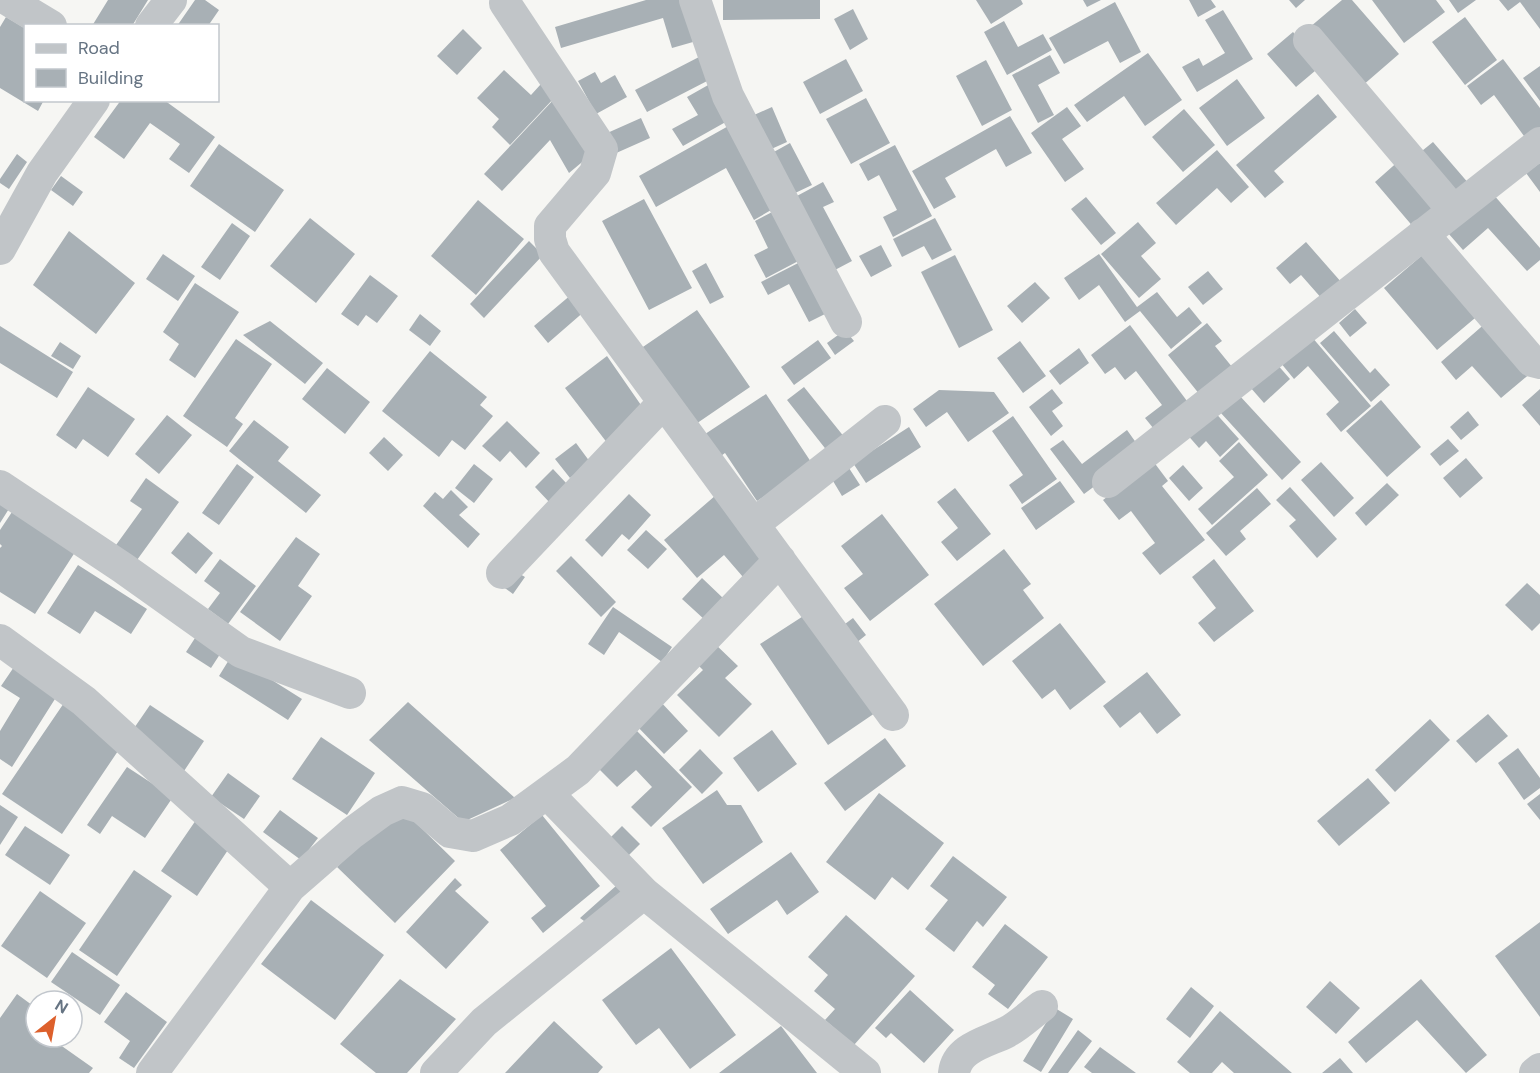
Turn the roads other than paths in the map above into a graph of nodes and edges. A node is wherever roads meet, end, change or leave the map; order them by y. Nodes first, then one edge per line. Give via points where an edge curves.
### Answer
1 (8, 0) edge
2 (171, 0) edge
3 (695, 0) edge
4 (504, 1) edge
5 (48, 24) edge
6 (153, 24) edge
7 (1309, 40) dead end
8 (93, 102) edge
9 (1540, 143) edge
10 (1453, 210) junction
11 (1423, 234) junction
12 (0, 249) edge
13 (846, 322) dead end
14 (1540, 363) edge
15 (664, 402) junction
16 (885, 421) dead end
17 (1108, 482) dead end
18 (0, 486) edge
19 (754, 524) junction
20 (780, 560) junction
21 (502, 573) dead end
22 (0, 640) edge
23 (350, 693) dead end
24 (892, 715) dead end
25 (547, 793) junction
26 (290, 887) junction
27 (644, 893) junction
28 (1041, 1006) dead end
29 (1540, 1070) edge
30 (152, 1073) edge
31 (436, 1073) edge
32 (865, 1073) edge
33 (954, 1073) edge
34 (1535, 1073) edge

1 - 5 street
2 - 6 street
3 - 13 street via 728,96
4 - 15 street via 602,149 595,173 550,226 554,252
7 - 10 street
8 - 12 street via 42,173
9 - 10 street
10 - 11 street
11 - 14 street via 1533,361
11 - 17 street
15 - 19 street
15 - 21 street
16 - 19 street
18 - 23 street via 241,652
19 - 20 street
20 - 24 street
20 - 25 street via 578,770
22 - 26 street via 84,701
25 - 26 street via 510,820 473,836 450,832 422,808 402,802 352,833
25 - 27 street
26 - 30 street
27 - 31 street via 484,1022
27 - 32 street
28 - 33 street via 1009,1031 968,1049
29 - 34 street

